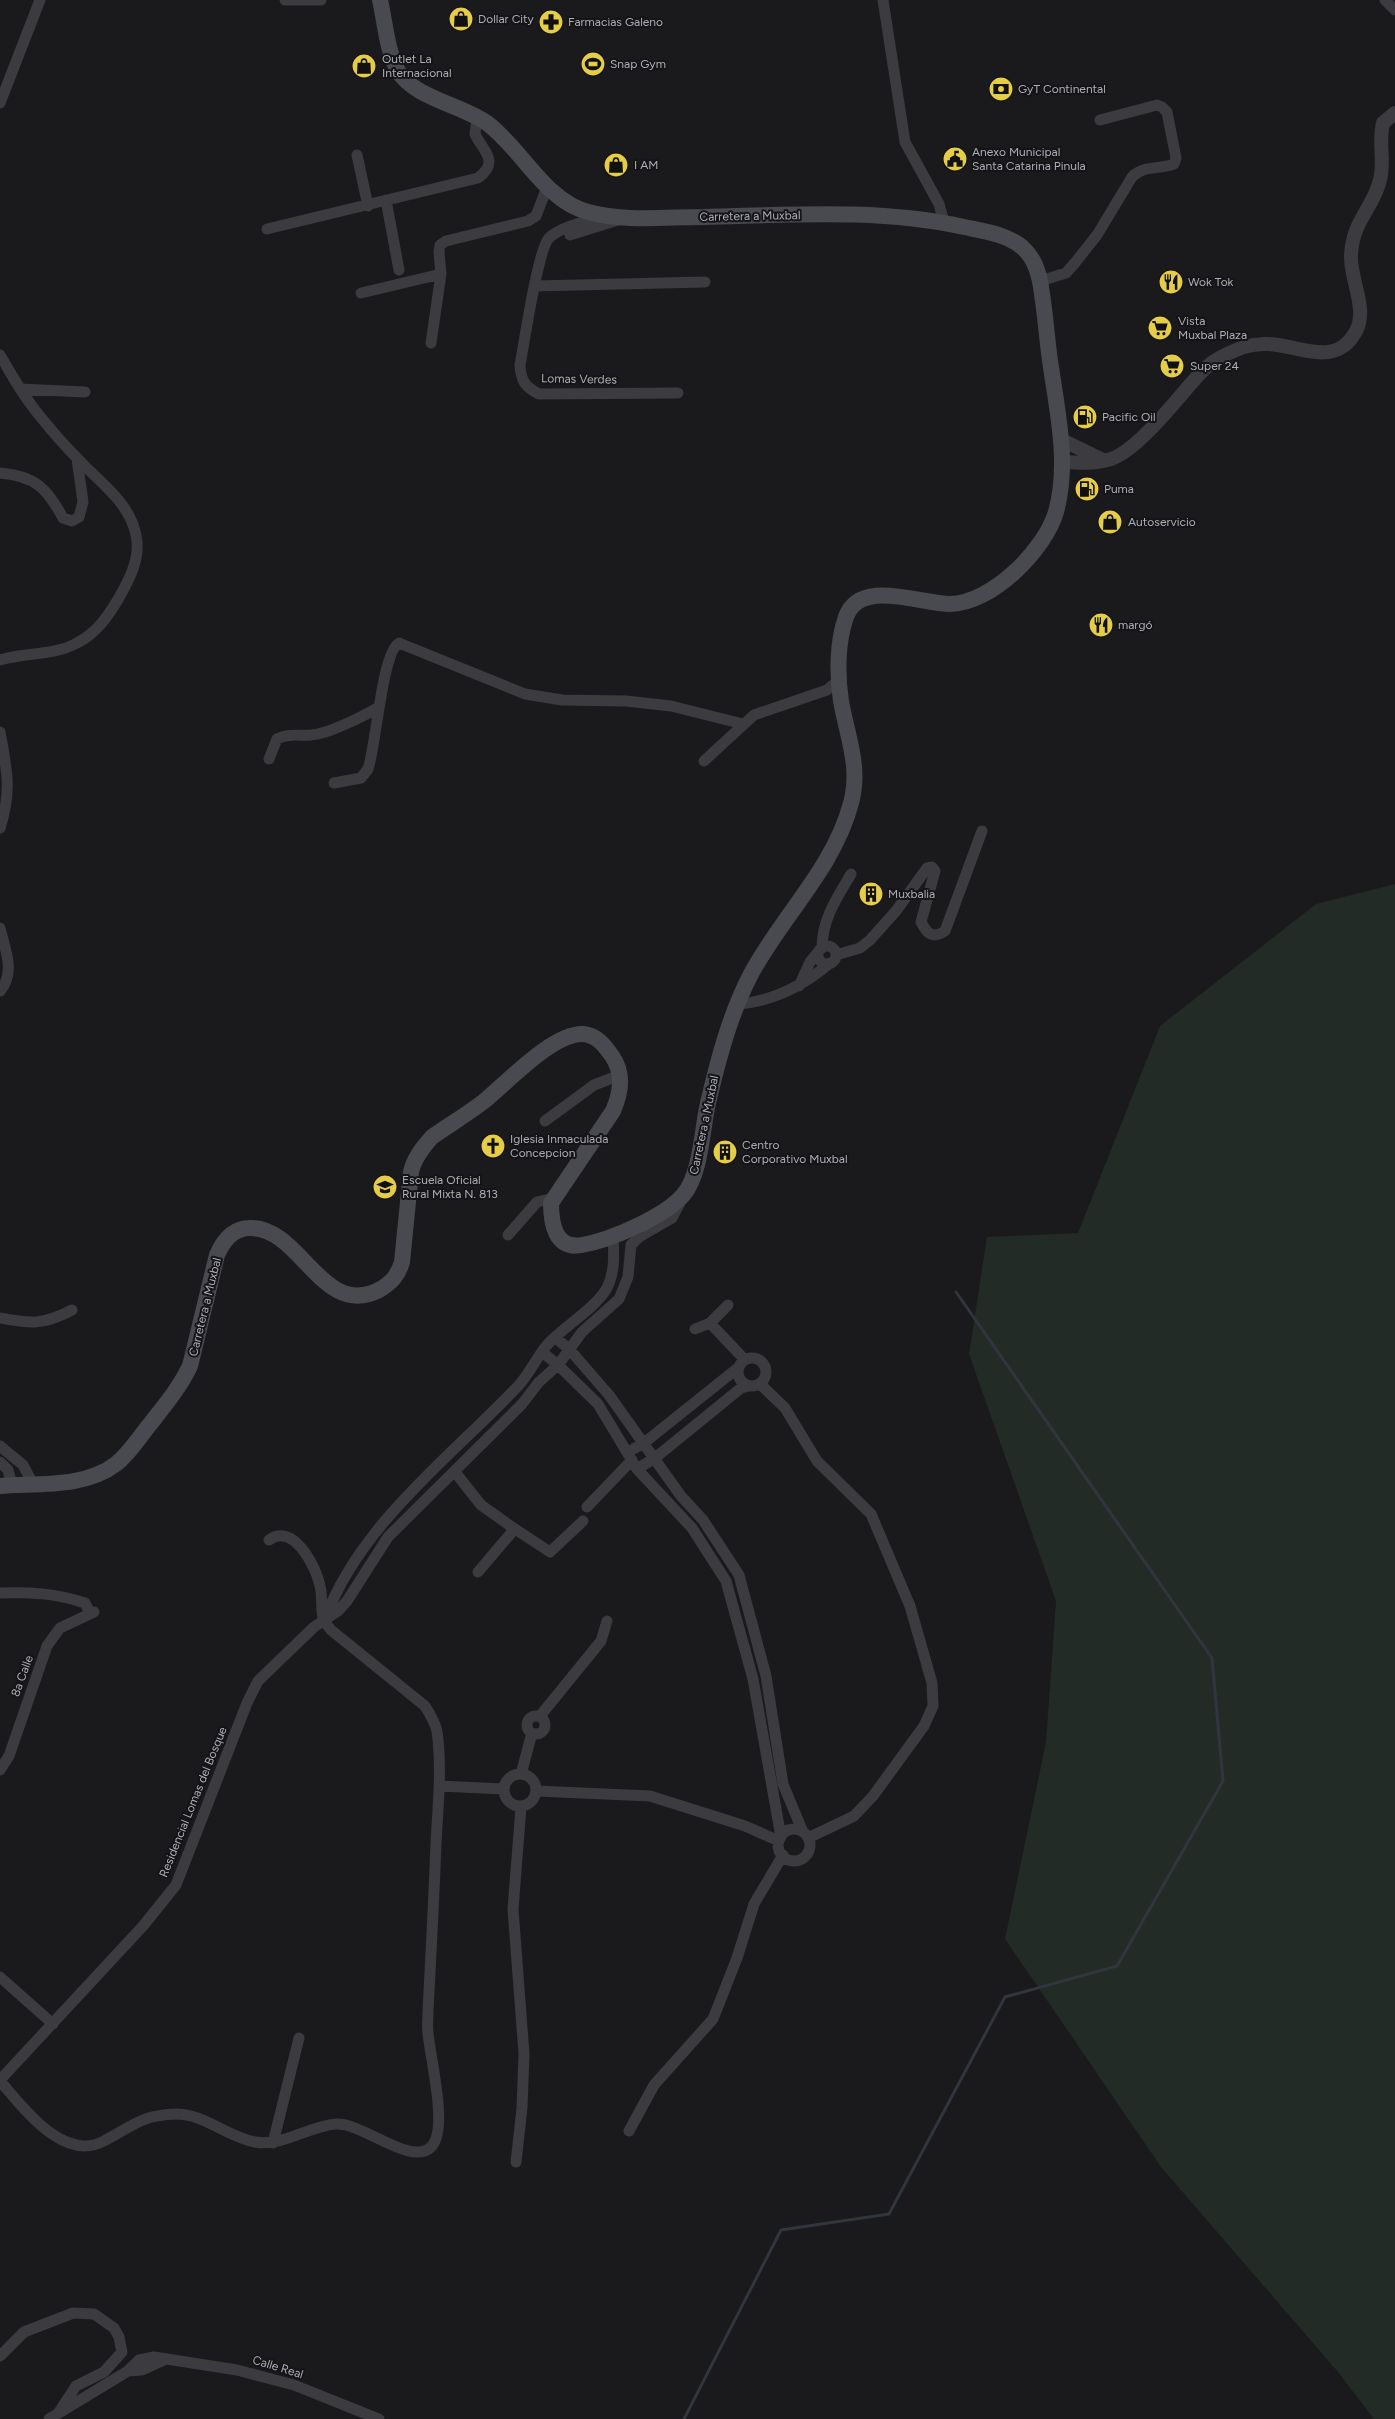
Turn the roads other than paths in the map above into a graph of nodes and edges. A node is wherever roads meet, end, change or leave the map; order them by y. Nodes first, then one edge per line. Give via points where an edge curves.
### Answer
1 (40, 0) edge
2 (285, 0) edge
3 (322, 0) edge
4 (380, 0) edge
5 (883, 0) edge
6 (1385, 0) edge
7 (1395, 10) edge
8 (0, 104) edge
9 (1395, 113) edge
10 (477, 117) junction
11 (1100, 120) dead end
12 (356, 155) dead end
13 (547, 187) junction
14 (386, 200) junction
15 (368, 206) junction
16 (603, 215) junction
17 (625, 218) junction
18 (944, 222) junction
19 (267, 229) dead end
20 (544, 248) junction
21 (399, 270) dead end
22 (441, 274) junction
23 (1040, 281) junction
24 (705, 282) dead end
25 (534, 286) junction
26 (361, 293) dead end
27 (431, 343) dead end
28 (0, 355) edge
29 (20, 389) junction
30 (85, 392) dead end
31 (678, 393) dead end
32 (1062, 440) junction
33 (77, 459) junction
34 (1103, 460) junction
35 (1062, 462) junction
36 (0, 473) edge
37 (0, 660) edge
38 (840, 679) junction
39 (379, 706) junction
40 (743, 724) junction
41 (0, 732) edge
42 (268, 759) dead end
43 (704, 761) dead end
44 (334, 783) dead end
45 (0, 828) edge
46 (982, 831) dead end
47 (851, 874) dead end
48 (0, 928) edge
49 (821, 949) junction
50 (833, 959) junction
51 (799, 986) junction
52 (0, 991) edge
53 (739, 1004) junction
54 (620, 1075) junction
55 (545, 1121) dead end
56 (683, 1195) junction
57 (554, 1198) junction
58 (508, 1235) dead end
59 (613, 1236) junction
60 (728, 1304) dead end
61 (72, 1310) dead end
62 (0, 1318) edge
63 (710, 1323) junction
64 (695, 1329) dead end
65 (556, 1338) junction
66 (570, 1350) junction
67 (542, 1352) junction
68 (742, 1364) junction
69 (558, 1365) junction
70 (754, 1385) junction
71 (644, 1443) junction
72 (0, 1446) edge
73 (655, 1458) junction
74 (632, 1460) junction
75 (0, 1462) edge
76 (455, 1472) junction
77 (33, 1484) junction
78 (6, 1485) edge
79 (587, 1507) dead end
80 (582, 1521) dead end
81 (512, 1527) junction
82 (269, 1540) dead end
83 (478, 1572) dead end
84 (0, 1594) edge
85 (324, 1620) junction
86 (607, 1621) dead end
87 (0, 1770) edge
88 (521, 1774) junction
89 (439, 1786) junction
90 (504, 1789) junction
91 (536, 1791) junction
92 (521, 1806) junction
93 (806, 1835) junction
94 (780, 1839) junction
95 (783, 1855) junction
96 (0, 1977) edge
97 (53, 2024) junction
98 (299, 2038) dead end
99 (0, 2080) edge
100 (629, 2131) dead end
101 (273, 2142) junction
102 (516, 2162) dead end
103 (0, 2356) edge
104 (53, 2416) edge
105 (379, 2419) edge

1 - 8 street
2 - 3 street
4 - 10 main road, Carretera a Muxbal via 392,55 402,77 423,92
5 - 18 street via 905,142 939,204
6 - 7 street
9 - 34 street via 1383,123 1380,182 1352,240 1351,265 1360,312 1358,328 1350,340 1342,348 1331,351 1300,350 1270,344 1242,346 1214,360 1129,448
10 - 13 main road, Carretera a Muxbal via 506,139
10 - 14 street via 475,134 489,155 484,174 472,181
11 - 23 street via 1157,105 1162,107 1167,112 1176,158 1174,164 1139,170 1097,235 1066,273
12 - 15 street
13 - 16 main road, Carretera a Muxbal via 575,208
13 - 22 street via 536,216 528,221 442,243 439,250
14 - 15 street
14 - 21 street
15 - 19 street
16 - 17 main road, Carretera a Muxbal
16 - 20 street, Lomas Verdes via 557,232 548,239
17 - 18 main road, Carretera a Muxbal via 799,215
17 - 20 street via 564,237
18 - 23 main road, Carretera a Muxbal via 1013,241 1030,255
20 - 25 street, Lomas Verdes
22 - 26 street
22 - 27 street
23 - 32 main road, Carretera a Muxbal
24 - 25 street
25 - 31 street, Lomas Verdes via 520,365 521,377 527,388 539,394
28 - 29 street
29 - 30 street
29 - 33 street
32 - 34 street
32 - 35 main road, Carretera a Muxbal
33 - 36 street via 83,502 75,520 63,518 48,494 32,480 17,474
33 - 37 street via 126,509 136,535 133,571 112,609 87,637 62,649 41,654 19,654
34 - 35 street
35 - 38 main road, Carretera a Muxbal via 1058,498 1050,526 1035,551 989,592 958,604 880,596 865,597 856,602 845,618 840,639
38 - 40 street via 827,690 762,711
38 - 53 main road, Carretera a Muxbal via 841,700 855,758 850,810 826,862 774,936 749,979
39 - 40 street via 391,652 399,643 525,694 562,700 626,701 671,706
39 - 42 street via 365,715 312,735 295,734 277,739
39 - 44 street via 371,761 365,774 361,778
40 - 43 street
41 - 45 street via 8,776 7,806
46 - 50 street via 945,930 932,936 921,922 935,871 932,867 927,868 870,940 860,948
47 - 49 street via 822,931
48 - 52 street via 10,972
49 - 50 street via 832,947
49 - 51 street via 810,962
50 - 51 street
51 - 53 street via 757,1002
53 - 56 main road, Carretera a Muxbal via 717,1065 694,1174
54 - 55 street via 594,1085
54 - 57 main road via 613,1111
54 - 77 main road, Carretera a Muxbal via 615,1060 601,1041 587,1035 572,1036 540,1055 483,1102 432,1137 410,1172 398,1275 374,1292 362,1296 340,1292 316,1274 286,1242 264,1228 245,1228 230,1236 217,1255 190,1366 156,1417 127,1453 103,1472
56 - 59 main road, Carretera a Muxbal via 669,1207
56 - 66 street, Residencial Lomas del Bosque via 672,1218 631,1245 628,1278 619,1299 582,1332
57 - 58 street via 537,1202
57 - 59 main road, Carretera a Muxbal via 551,1203 553,1225 563,1241 572,1246 583,1245
59 - 65 street via 614,1257 607,1288
60 - 63 street
61 - 62 street via 37,1323
63 - 64 street
63 - 68 street
65 - 66 street
65 - 67 street
66 - 69 street, Residencial Lomas del Bosque
66 - 71 street
67 - 69 street
67 - 85 street via 520,1383 373,1533 330,1604
68 - 70 street via 739,1376
68 - 70 street via 754,1358 763,1363 766,1376
68 - 71 street
69 - 74 street via 598,1404
69 - 76 street, Residencial Lomas del Bosque
70 - 73 street via 741,1388
70 - 93 street via 785,1408 817,1460 871,1514 910,1606 934,1694 930,1717 873,1796 854,1816
71 - 73 street
71 - 74 street
72 - 77 street via 23,1465
73 - 74 street
73 - 93 street via 703,1520 739,1575 766,1676 784,1784
74 - 79 street
74 - 94 street via 692,1528 726,1581 753,1679
75 - 78 street via 8,1470
76 - 81 street via 481,1505
76 - 85 street, Residencial Lomas del Bosque via 388,1537 347,1601
77 - 78 main road, Carretera a Muxbal
80 - 81 street via 550,1552
81 - 83 street via 512,1532
82 - 85 street via 282,1534 304,1550 320,1585
84 - 87 street, 8a Calle via 39,1592 62,1595 85,1603 92,1613 60,1628 47,1646 9,1756
85 - 89 street via 331,1630 418,1700 430,1714 437,1732
85 - 97 street, Residencial Lomas del Bosque via 258,1681 246,1703 176,1885
86 - 88 street via 601,1641 540,1716 532,1716 527,1722 532,1733
88 - 90 street via 507,1779
88 - 91 street via 530,1778
89 - 90 street
89 - 101 street via 427,2032 438,2115 436,2141 421,2153 402,2150 359,2129 336,2124
90 - 92 street via 508,1802
91 - 92 street via 533,1800
91 - 94 street via 650,1796
92 - 102 street via 513,1909 524,2054
93 - 94 street via 788,1830
93 - 95 street via 809,1849 804,1857 792,1860
94 - 95 street
95 - 100 street via 754,1904 713,2019 654,2085
96 - 97 street
97 - 99 street, Residencial Lomas del Bosque
98 - 101 street
99 - 101 street via 41,2126 64,2141 86,2146 101,2143 142,2118 178,2114 195,2116 239,2137
103 - 104 street via 24,2332 73,2313 94,2314 114,2328 122,2352 104,2372 76,2386
104 - 105 street, Calle Real via 128,2371 139,2360 154,2358 237,2370 275,2380

